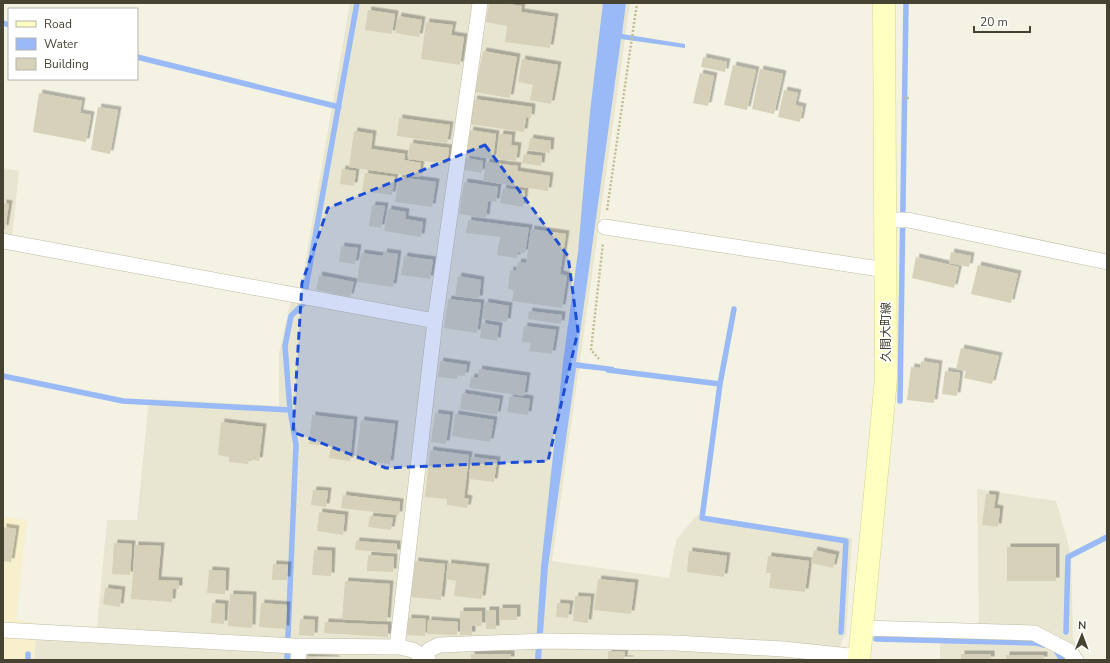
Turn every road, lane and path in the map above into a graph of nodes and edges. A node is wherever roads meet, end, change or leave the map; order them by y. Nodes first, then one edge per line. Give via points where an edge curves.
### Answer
1 (480, 3) edge
2 (637, 3) edge
3 (884, 3) edge
4 (897, 220) junction
5 (605, 227) junction
6 (3, 241) edge
7 (1107, 262) edge
8 (886, 270) junction
9 (436, 321) junction
10 (599, 359) dead end
11 (862, 628) junction
12 (3, 630) edge
13 (399, 647) junction
14 (293, 649) edge
15 (859, 658) edge
16 (426, 659) edge
17 (1076, 660) edge

1 - 9 street
2 - 5 path
3 - 4 main road, 久間大町線
4 - 7 street
4 - 8 main road, 久間大町線
5 - 8 street
5 - 10 path via 591,350
6 - 9 street
8 - 11 main road, 久間大町線 via 886,379
9 - 13 street
11 - 15 main road, 久間大町線
11 - 17 street via 1034,633 1069,651
12 - 14 street
13 - 14 street
13 - 16 street via 413,650
15 - 16 street via 783,649 698,644 538,641 439,645 429,650

